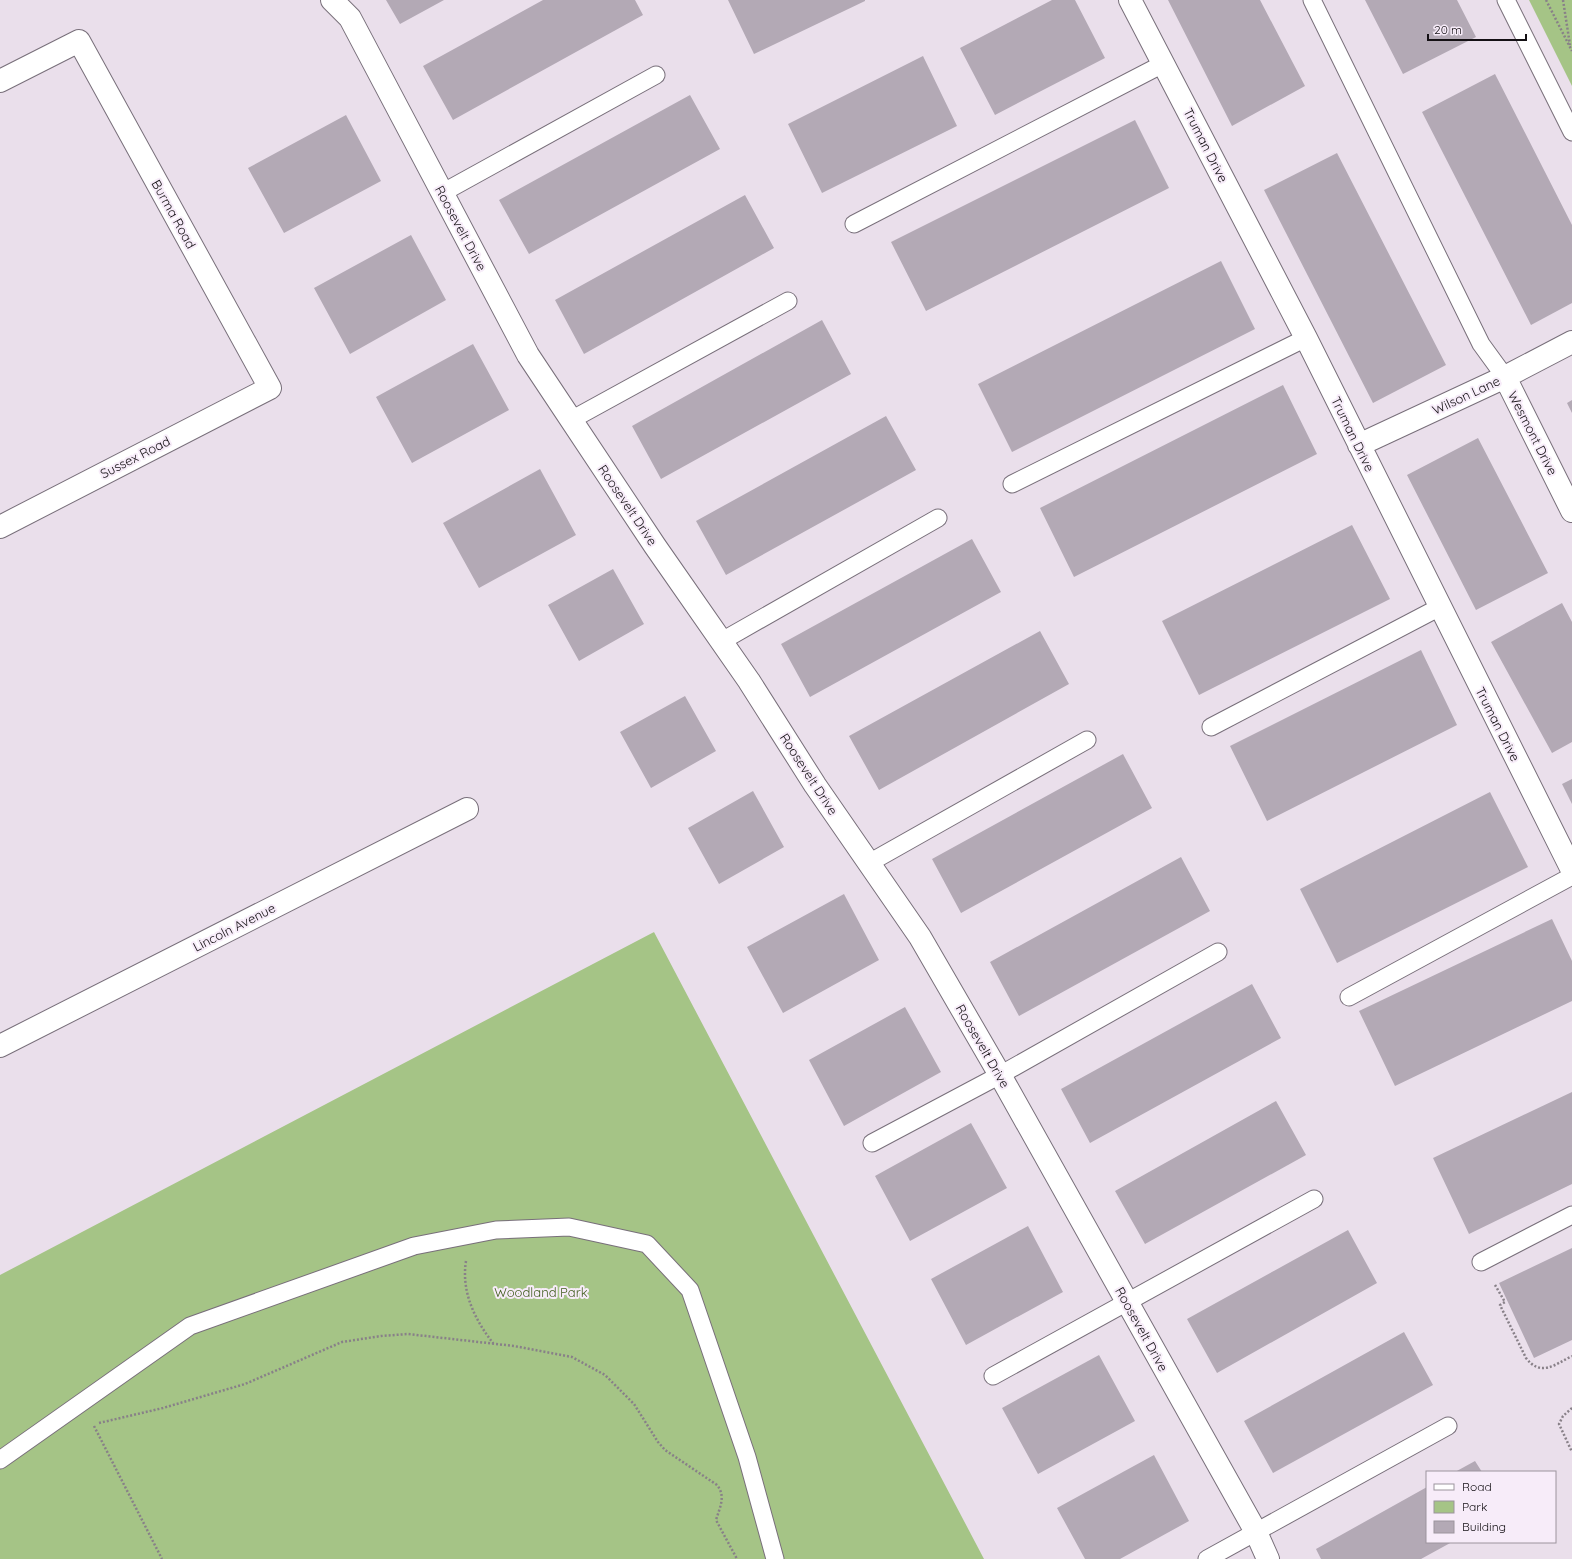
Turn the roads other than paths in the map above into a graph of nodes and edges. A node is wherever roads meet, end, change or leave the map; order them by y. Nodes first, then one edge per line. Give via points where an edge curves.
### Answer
1 (332, 0) edge
2 (1130, 0) edge
3 (1312, 0) edge
4 (1506, 0) edge
5 (1163, 64) junction
6 (656, 75) dead end
7 (0, 81) edge
8 (1572, 132) edge
9 (442, 193) junction
10 (854, 224) dead end
11 (788, 301) dead end
12 (1306, 338) junction
13 (1572, 342) edge
14 (1505, 377) junction
15 (270, 388) joint
16 (571, 420) junction
17 (1359, 445) junction
18 (1012, 484) dead end
19 (1572, 511) edge
20 (938, 518) dead end
21 (0, 527) edge
22 (1440, 607) junction
23 (722, 641) junction
24 (1211, 727) dead end
25 (1087, 740) dead end
26 (467, 809) dead end
27 (869, 863) junction
28 (1572, 870) edge
29 (1572, 876) edge
30 (1218, 952) dead end
31 (1349, 996) dead end
32 (0, 1046) edge
33 (1000, 1075) junction
34 (872, 1144) dead end
35 (1314, 1198) dead end
36 (1572, 1215) edge
37 (1481, 1262) road end
38 (1127, 1303) junction
39 (993, 1376) dead end
40 (1448, 1426) dead end
41 (0, 1460) edge
42 (1256, 1532) junction
43 (775, 1559) edge
44 (1207, 1559) edge
45 (1268, 1559) edge

1 - 9 street, Roosevelt Drive via 350,18
2 - 5 street, Truman Drive
3 - 14 lane via 1481,344
4 - 8 lane
5 - 10 lane
5 - 12 street, Truman Drive
6 - 9 lane
7 - 15 street, Burma Road via 79,41
9 - 16 street, Roosevelt Drive via 528,355
11 - 16 lane
12 - 17 street, Truman Drive
12 - 18 lane
13 - 14 street, Wilson Lane
14 - 17 street, Wilson Lane
14 - 19 street, Wesmont Drive
15 - 21 street, Sussex Road
16 - 23 street, Roosevelt Drive
17 - 22 street, Truman Drive
20 - 23 lane
22 - 24 lane
22 - 28 street, Truman Drive
23 - 27 street, Roosevelt Drive
25 - 27 lane
26 - 32 street, Lincoln Avenue
27 - 33 street, Roosevelt Drive via 920,938
29 - 31 lane
30 - 33 lane
33 - 34 lane
33 - 38 street, Roosevelt Drive
35 - 38 lane
36 - 37 lane
38 - 39 lane
38 - 42 street, Roosevelt Drive
40 - 42 lane
41 - 43 lane via 190,1326 414,1246 496,1230 570,1227 647,1244 690,1290 747,1457
42 - 44 lane
42 - 45 street, Roosevelt Drive

